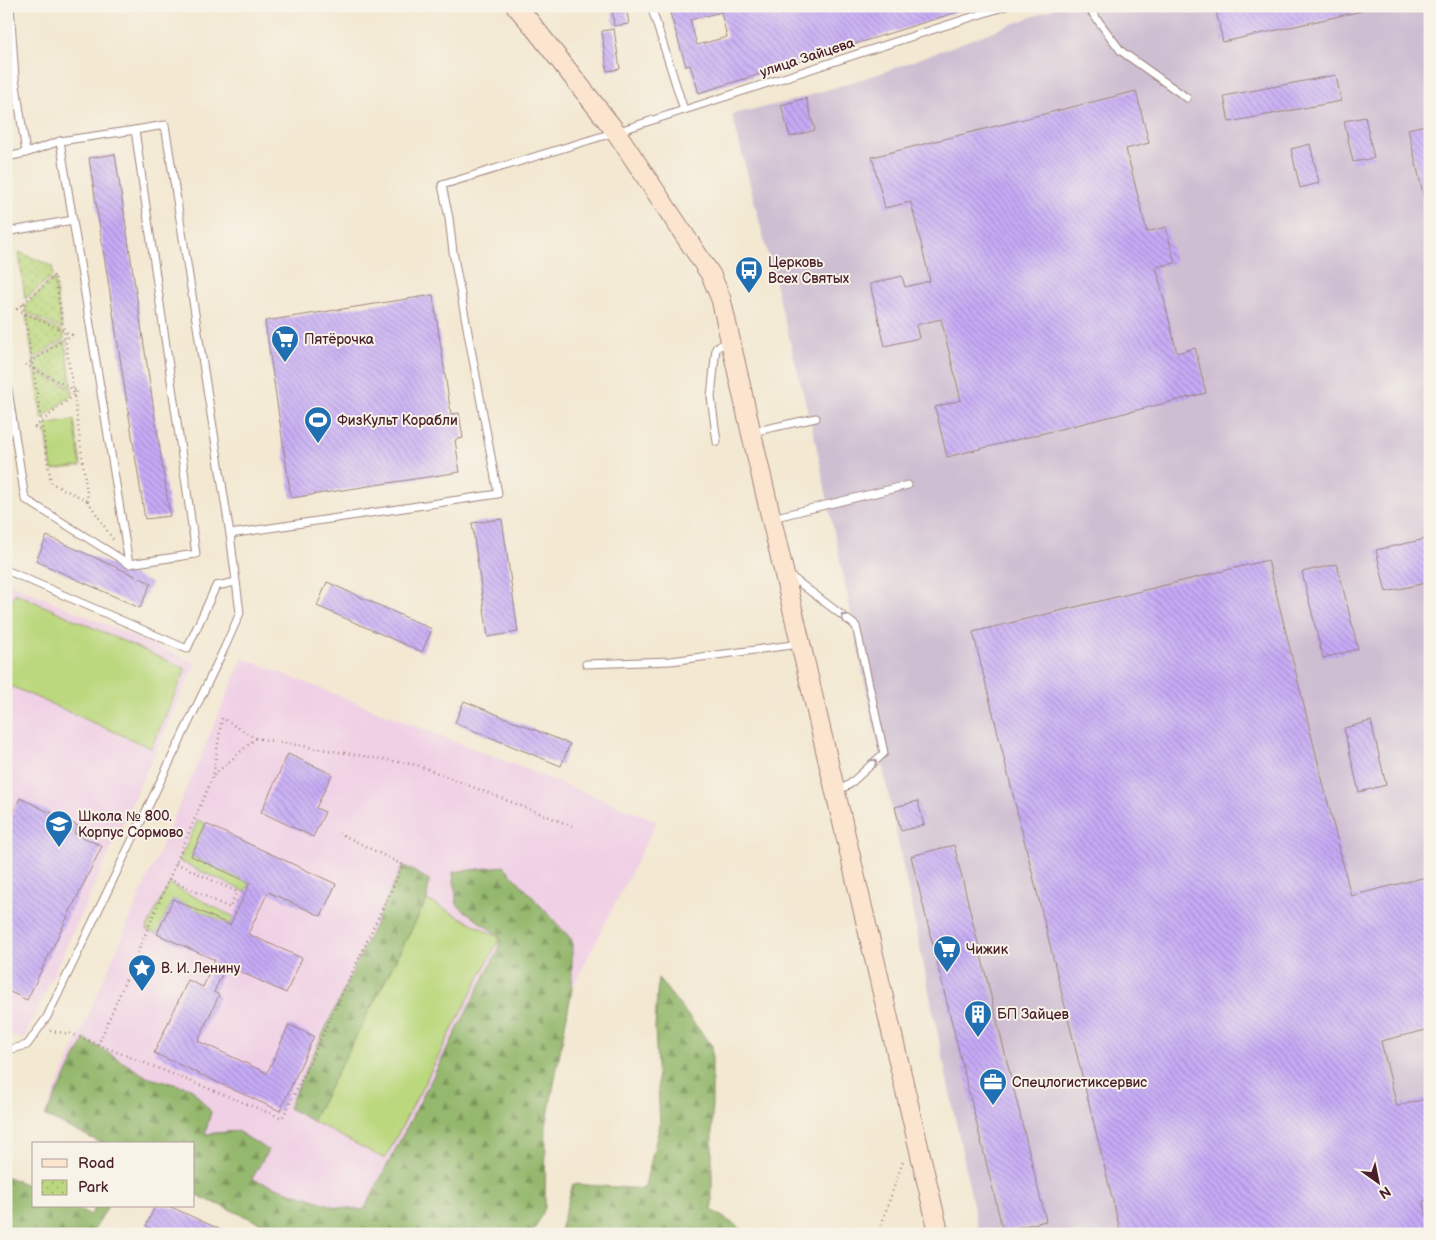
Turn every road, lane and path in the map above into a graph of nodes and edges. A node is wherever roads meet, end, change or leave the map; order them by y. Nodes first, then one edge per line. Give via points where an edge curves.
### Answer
1 (10, 6) edge
2 (516, 6) edge
3 (651, 6) edge
4 (1006, 6) edge
5 (1087, 6) edge
6 (1187, 98) dead end
7 (684, 110) junction
8 (135, 130) junction
9 (616, 132) junction
10 (60, 141) junction
11 (26, 154) junction
12 (6, 157) edge
13 (73, 220) junction
14 (6, 232) edge
15 (23, 304) junction
16 (24, 313) junction
17 (64, 331) junction
18 (66, 339) junction
19 (730, 341) junction
20 (32, 361) junction
21 (34, 369) junction
22 (6, 377) edge
23 (73, 388) junction
24 (74, 395) junction
25 (816, 418) dead end
26 (42, 421) junction
27 (750, 432) junction
28 (44, 433) junction
29 (717, 442) dead end
30 (908, 485) dead end
31 (88, 501) junction
32 (771, 518) junction
33 (230, 534) junction
34 (128, 564) junction
35 (6, 570) edge
36 (783, 570) junction
37 (236, 582) junction
38 (801, 644) junction
39 (586, 664) dead end
40 (256, 738) junction
41 (213, 776) junction
42 (836, 792) junction
43 (572, 826) dead end
44 (339, 833) dead end
45 (176, 863) junction
46 (169, 879) junction
47 (233, 900) junction
48 (241, 903) dead end
49 (38, 1029) junction
50 (98, 1045) junction
51 (6, 1047) edge
52 (903, 1161) dead end
53 (878, 1234) edge
54 (939, 1234) edge

1 - 11 lane via 15,78
2 - 9 street
3 - 7 lane
4 - 7 lane, улица Зайцева
5 - 6 lane via 1121,51
7 - 9 lane, улица Зайцева
8 - 10 lane
8 - 33 lane via 165,125
8 - 34 lane via 196,554
9 - 19 street via 711,275 721,299
9 - 33 lane, улица Зайцева via 442,185 498,494
10 - 11 lane
10 - 13 lane
11 - 12 lane
13 - 14 lane
13 - 34 lane
15 - 16 path
15 - 16 path via 16,309
15 - 17 path via 55,275
16 - 17 path
16 - 20 path
17 - 18 path
17 - 18 path via 72,335
18 - 20 path
18 - 23 path
19 - 27 street
19 - 29 lane via 716,348 711,397
20 - 21 path
20 - 21 path via 26,365
21 - 23 path
21 - 26 path
22 - 34 lane via 25,499
23 - 24 path via 78,391
24 - 26 path
24 - 31 path
25 - 27 lane
26 - 28 path
26 - 28 path via 35,427
27 - 32 street
28 - 31 path via 52,483
30 - 32 lane
31 - 34 path
32 - 36 street
33 - 37 lane
35 - 37 lane via 187,649 216,586
36 - 38 street
42 -> 36 lane via 850,784 884,753 856,626
37 - 49 lane via 240,613 47,1017
38 - 39 lane via 671,661
38 - 42 street
40 - 41 path
40 - 41 path via 222,718
40 - 43 path via 418,766
41 - 45 path
42 - 54 street
44 - 50 path via 403,865 282,1118
45 - 46 path
45 - 47 path via 237,892
46 - 47 path via 230,908
46 - 50 path
47 - 48 path
49 - 50 path via 72,1034
49 - 51 lane via 27,1045 12,1049
52 - 53 path

